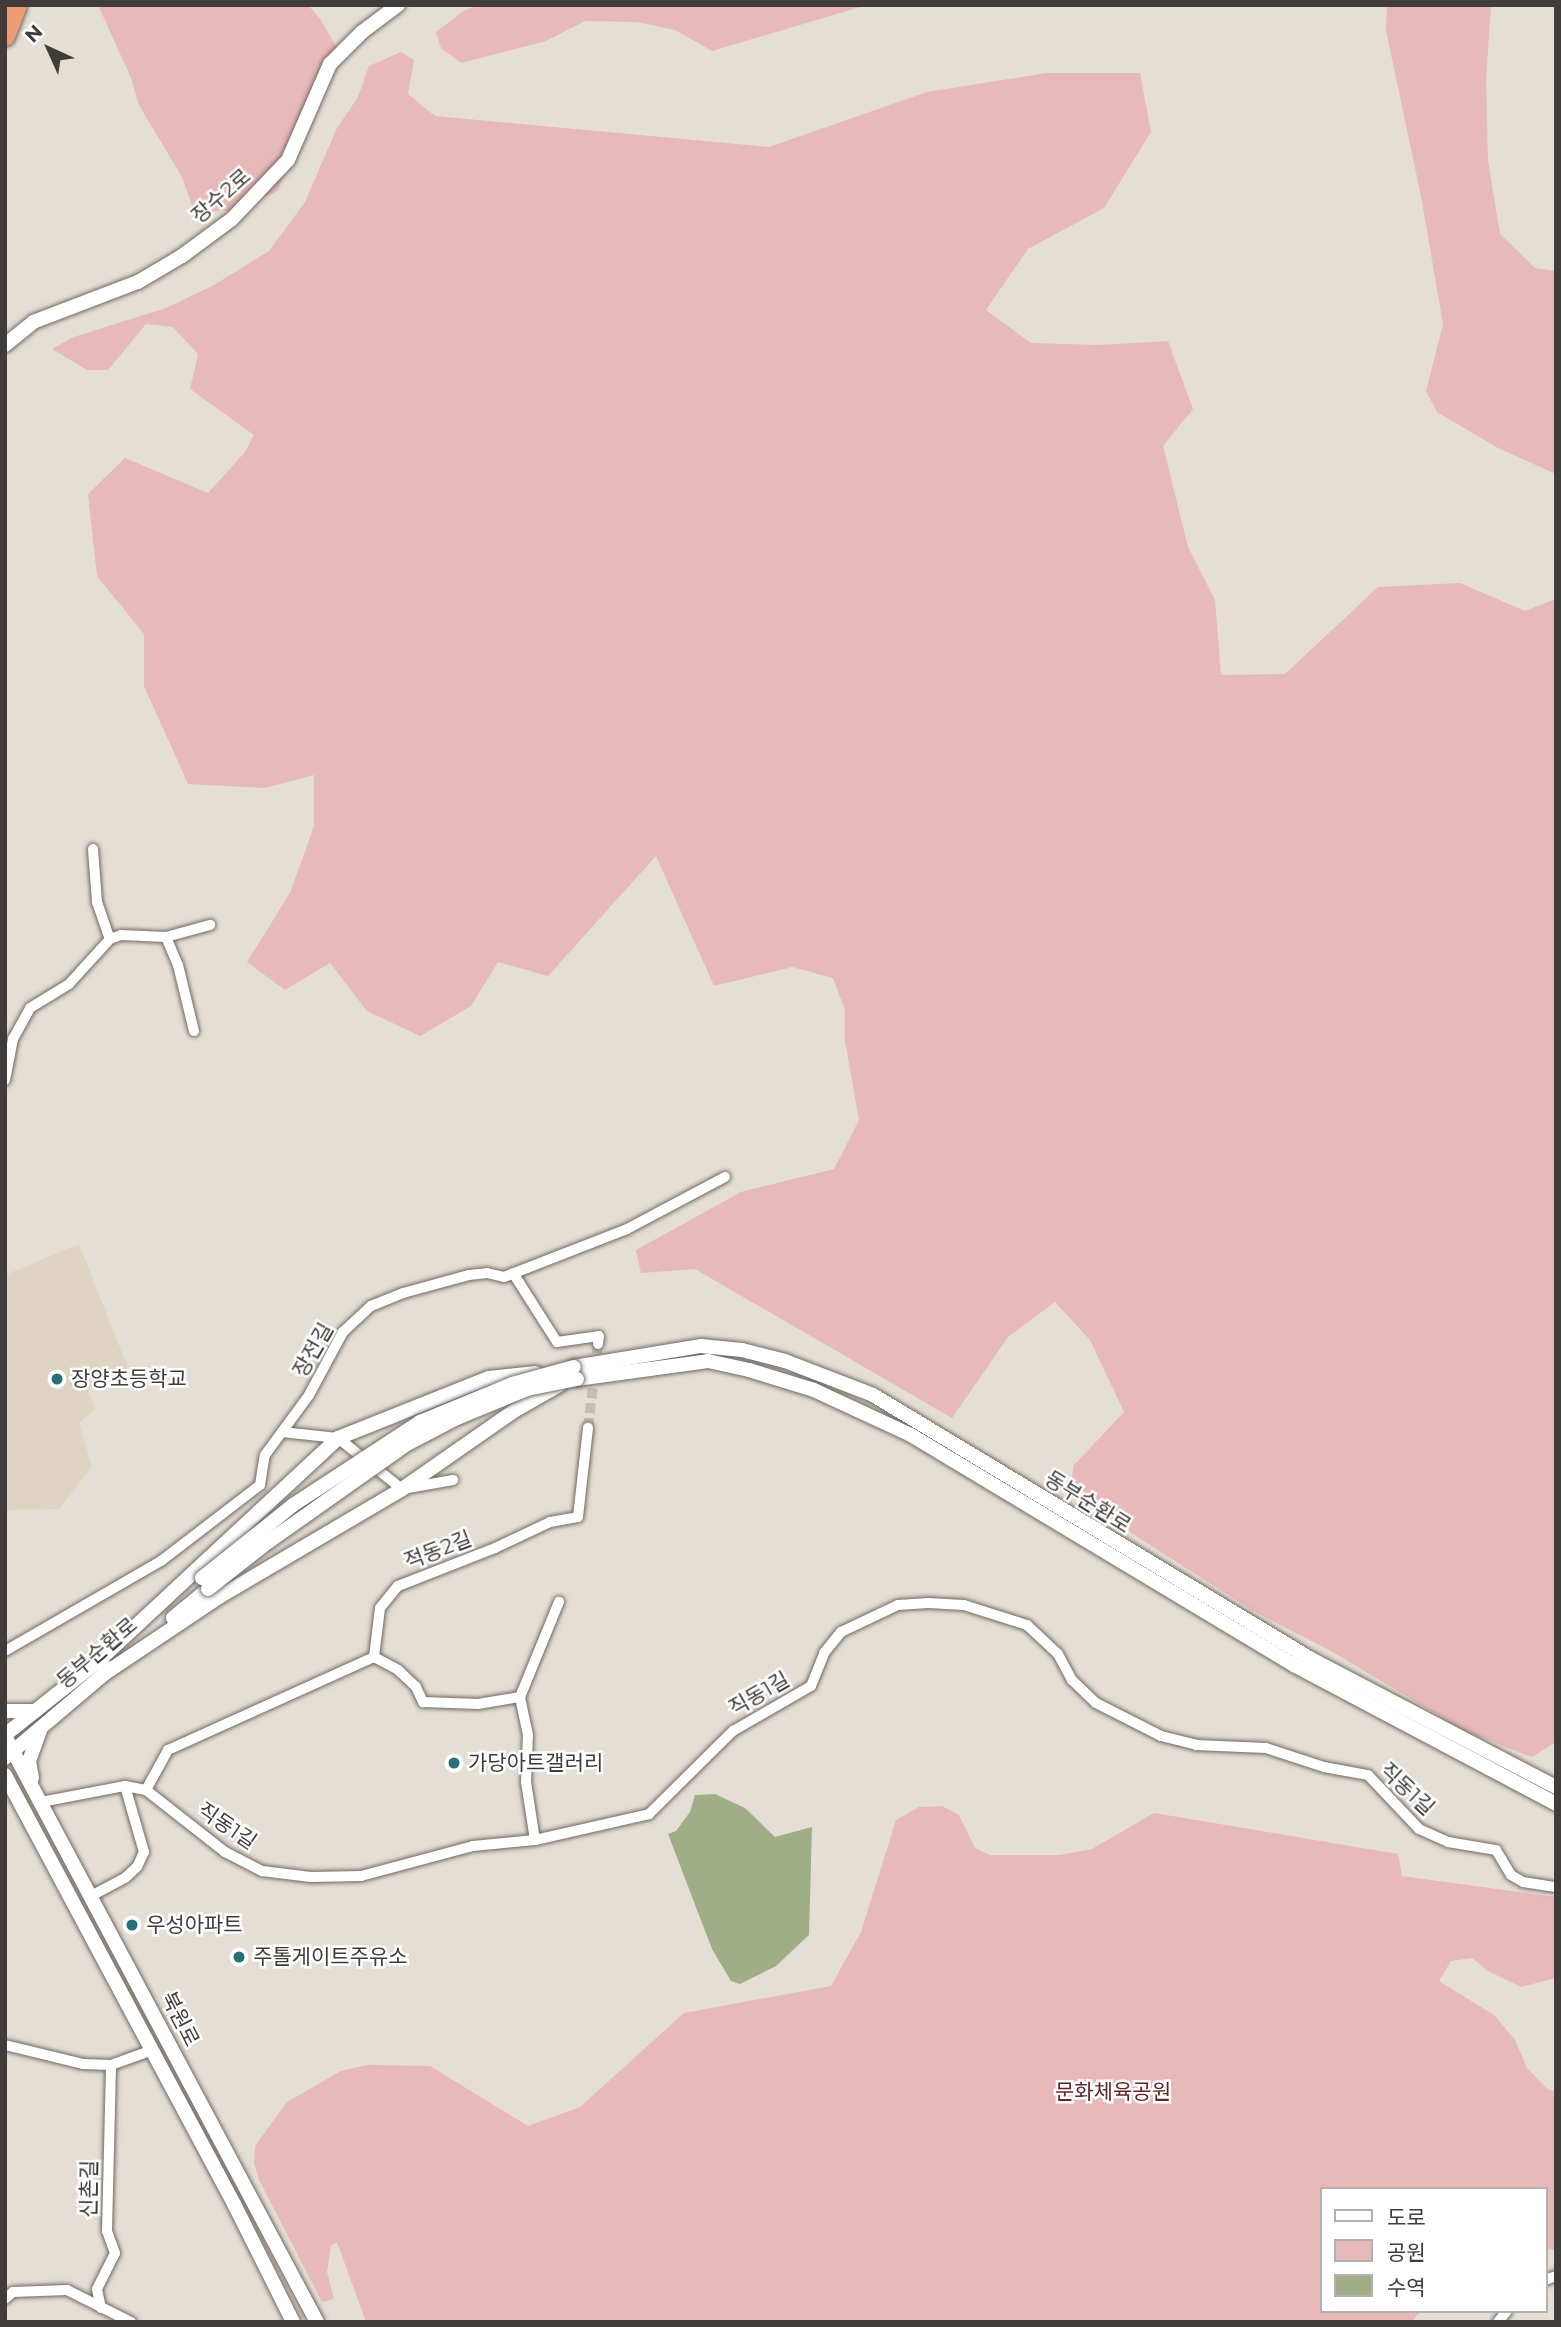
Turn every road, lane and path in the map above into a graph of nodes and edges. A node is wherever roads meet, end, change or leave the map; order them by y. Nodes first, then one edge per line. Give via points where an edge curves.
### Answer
1 (17, 5) edge
2 (398, 5) edge
3 (5, 36) edge
4 (5, 345) edge
5 (93, 849) dead end
6 (210, 925) dead end
7 (166, 937) junction
8 (110, 939) junction
9 (194, 1031) dead end
10 (9, 1036) edge
11 (5, 1080) edge
12 (725, 1177) dead end
13 (513, 1273) junction
14 (598, 1345) dead end
15 (570, 1374) junction
16 (588, 1428) tunnel mouth
17 (282, 1432) junction
18 (338, 1438) junction
19 (453, 1480) dead end
20 (402, 1489) junction
21 (559, 1602) dead end
22 (5, 1651) edge
23 (374, 1657) junction
24 (100, 1669) junction
25 (520, 1697) junction
26 (5, 1711) edge
27 (35, 1712) junction
28 (42, 1727) junction
29 (5, 1736) edge
30 (9, 1754) edge
31 (5, 1774) edge
32 (125, 1786) junction
33 (1556, 1787) edge
34 (146, 1790) junction
35 (5, 1791) edge
36 (38, 1796) junction
37 (20, 1802) junction
38 (1556, 1804) edge
39 (535, 1840) junction
40 (1556, 1887) edge
41 (91, 1896) junction
42 (75, 1903) junction
43 (168, 2043) junction
44 (5, 2045) edge
45 (153, 2050) junction
46 (111, 2065) junction
47 (5, 2299) edge
48 (101, 2308) junction
49 (131, 2322) edge
50 (293, 2322) edge
51 (317, 2322) edge

1 - 3 highway
2 - 4 street, 장수2로 via 330,64 288,160 232,219 138,282 33,321
5 - 8 street via 97,902
6 - 7 street
7 - 8 street via 121,935
7 - 9 street via 178,965
8 - 10 street via 69,984 30,1008
10 - 11 street
12 - 13 street, 장전길 via 627,1229
13 - 14 street via 557,1342 598,1336
13 - 17 street, 장전길 via 504,1277 468,1275 371,1306 343,1332 309,1395
15 - 18 street via 488,1378
15 - 20 street
15 - 24 street, 동부순환로, bridge via 512,1384 420,1422 293,1505
15 - 33 street, 동부순환로 via 701,1346 785,1361 873,1395 1311,1660
15 - 38 street, 동부순환로 via 708,1361 835,1400 911,1435 1294,1665
16 - 23 street, 적동2길 via 578,1517 550,1522 398,1586 380,1608
17 - 18 street
17 - 22 street, 장전길 via 265,1455 260,1485 161,1561
18 - 20 street
18 - 24 street
19 - 20 street
20 - 24 street
21 - 25 street
23 - 25 street via 398,1670 416,1687 423,1702 478,1704
23 - 34 street via 168,1750
24 - 27 street, 동부순환로
24 - 28 street, 동부순환로
25 - 39 street via 528,1735 526,1782
26 - 27 street
27 - 29 street, 동부순환로
28 - 30 street, 동부순환로
28 - 36 street via 29,1761
29 - 30 street, 북원로
30 - 36 street, 북원로
31 - 37 street, 북원로
32 - 34 street, 직동1길
32 - 36 street, 직동1길
32 - 41 street via 144,1852 125,1878
34 - 39 street, 직동1길 via 225,1852 262,1871 311,1877 361,1876 473,1846
35 - 37 street
36 - 41 street, 북원로
37 - 42 street, 북원로
39 - 40 street, 직동1길 via 649,1814 733,1731 811,1686 824,1653 841,1632 898,1605 928,1603 964,1605 1027,1625 1058,1654 1072,1680 1096,1703 1161,1736 1196,1745 1266,1748 1324,1768 1368,1775 1419,1829 1448,1842 1496,1850 1511,1875 1523,1882
41 - 42 street
41 - 43 street, 북원로
42 - 45 street, 북원로
43 - 45 street
43 - 51 street, 북원로
44 - 46 street via 83,2064
45 - 46 street
45 - 50 street, 북원로
46 - 48 street, 신촌길 via 107,2231 115,2253 97,2288
47 - 48 street via 13,2291 67,2290
48 - 49 street

